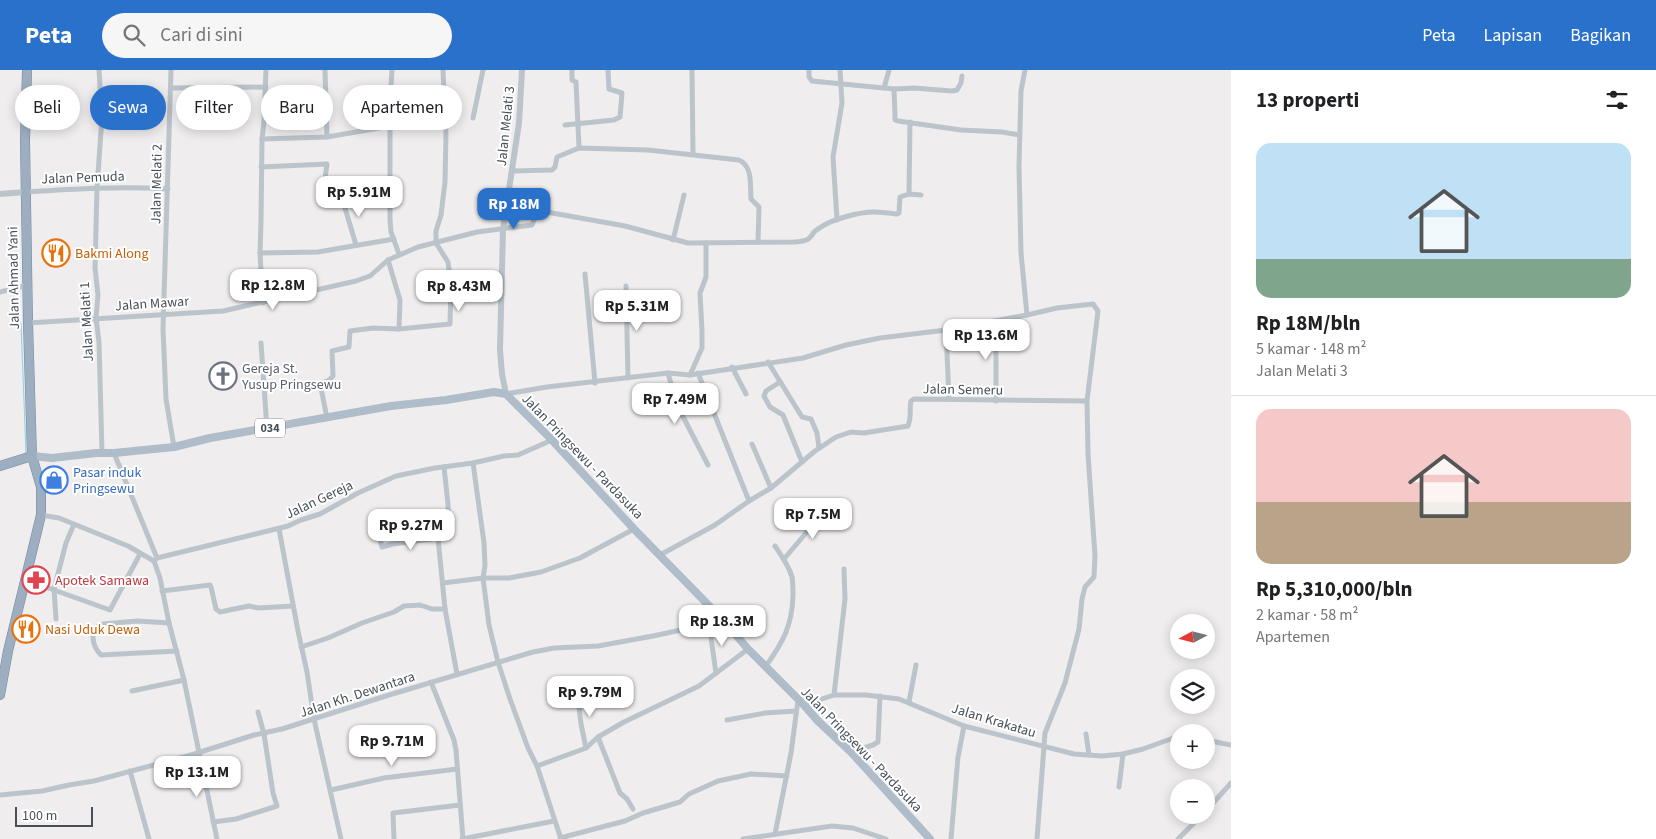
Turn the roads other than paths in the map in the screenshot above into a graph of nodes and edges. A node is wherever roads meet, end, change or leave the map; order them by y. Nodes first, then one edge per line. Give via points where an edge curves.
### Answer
1 (27, 70) edge
2 (100, 70) edge
3 (171, 70) edge
4 (266, 70) edge
5 (325, 70) edge
6 (392, 70) edge
7 (443, 70) edge
8 (483, 70) edge
9 (522, 70) edge
10 (572, 70) edge
11 (608, 70) edge
12 (809, 70) edge
13 (840, 70) edge
14 (889, 70) edge
15 (1024, 70) edge
16 (692, 71) dead end
17 (962, 76) dead end
18 (842, 84) junction
19 (266, 85) edge
20 (391, 85) edge
21 (444, 85) edge
22 (261, 87) edge
23 (171, 88) junction
24 (884, 88) junction
25 (894, 89) junction
26 (473, 118) dead end
27 (910, 122) junction
28 (578, 124) junction
29 (565, 125) dead end
30 (263, 130) edge
31 (368, 130) edge
32 (391, 130) edge
33 (446, 130) edge
34 (1019, 135) junction
35 (327, 137) junction
36 (262, 139) junction
37 (579, 148) junction
38 (694, 154) junction
39 (261, 167) junction
40 (513, 171) junction
41 (97, 188) junction
42 (168, 189) junction
43 (26, 192) junction
44 (0, 194) edge
45 (909, 194) junction
46 (684, 195) dead end
47 (921, 195) dead end
48 (390, 196) junction
49 (342, 198) junction
50 (837, 220) junction
51 (504, 229) junction
52 (394, 239) junction
53 (673, 240) junction
54 (758, 242) junction
55 (436, 243) junction
56 (706, 244) junction
57 (356, 245) junction
58 (260, 253) junction
59 (399, 254) junction
60 (388, 260) junction
61 (584, 274) dead end
62 (28, 286) junction
63 (626, 286) dead end
64 (0, 292) edge
65 (263, 303) junction
66 (164, 314) junction
67 (1027, 315) junction
68 (96, 318) junction
69 (996, 321) junction
70 (28, 323) junction
71 (399, 329) junction
72 (946, 330) junction
73 (261, 344) dead end
74 (768, 362) junction
75 (732, 367) junction
76 (698, 373) junction
77 (668, 374) junction
78 (690, 375) junction
79 (628, 378) junction
80 (780, 382) junction
81 (595, 383) junction
82 (506, 394) junction
83 (746, 394) dead end
84 (949, 399) junction
85 (996, 400) junction
86 (1087, 401) junction
87 (327, 418) junction
88 (268, 429) junction
89 (552, 440) junction
90 (752, 444) dead end
91 (174, 447) junction
92 (820, 448) junction
93 (102, 453) junction
94 (114, 453) junction
95 (32, 456) junction
96 (802, 462) junction
97 (473, 463) junction
98 (708, 465) dead end
99 (0, 466) edge
100 (444, 467) junction
101 (771, 488) junction
102 (749, 501) junction
103 (835, 510) dead end
104 (41, 515) junction
105 (374, 520) dead end
106 (74, 524) junction
107 (279, 529) junction
108 (634, 529) junction
109 (438, 538) junction
110 (775, 546) dead end
111 (140, 554) junction
112 (660, 555) junction
113 (784, 559) junction
114 (156, 560) junction
115 (844, 568) dead end
116 (483, 578) junction
117 (26, 580) junction
118 (443, 583) junction
119 (54, 589) junction
120 (162, 591) junction
121 (294, 606) junction
122 (445, 610) junction
123 (56, 619) dead end
124 (722, 619) junction
125 (169, 623) junction
126 (708, 624) junction
127 (301, 647) junction
128 (4, 649) edge
129 (748, 649) junction
130 (177, 651) junction
131 (498, 662) junction
132 (766, 666) junction
133 (916, 666) dead end
134 (716, 673) junction
135 (457, 674) junction
136 (184, 680) junction
137 (431, 682) junction
138 (577, 690) dead end
139 (132, 691) dead end
140 (0, 695) edge
141 (834, 695) junction
142 (880, 696) junction
143 (801, 702) junction
144 (909, 702) junction
145 (796, 711) junction
146 (258, 712) dead end
147 (314, 719) junction
148 (726, 720) dead end
149 (964, 726) junction
150 (264, 734) junction
151 (1086, 734) dead end
152 (598, 737) junction
153 (1170, 739) edge
154 (1215, 742) edge
155 (1231, 745) edge
156 (1043, 747) junction
157 (586, 748) junction
158 (200, 752) junction
159 (851, 752) junction
160 (1089, 754) junction
161 (1123, 754) junction
162 (537, 766) junction
163 (457, 769) junction
164 (130, 772) junction
165 (787, 776) junction
166 (1231, 783) edge
167 (1119, 787) dead end
168 (331, 790) junction
169 (0, 795) edge
170 (1215, 801) edge
171 (460, 805) junction
172 (633, 809) dead end
173 (554, 821) junction
174 (213, 822) junction
175 (1193, 824) edge
176 (775, 834) junction
177 (561, 838) edge
178 (149, 839) edge
179 (217, 839) edge
180 (341, 839) edge
181 (394, 839) edge
182 (463, 839) edge
183 (743, 839) edge
184 (886, 839) edge
185 (930, 839) edge
186 (951, 839) edge
187 (1037, 839) edge
188 (1178, 839) edge

1 - 43 highway, Jalan Ahmad Yani
2 - 41 street, Jalan Melati 1 via 102,117
3 - 23 street, Jalan Melati 2
4 - 19 street
5 - 35 street
6 - 20 street
7 - 21 street
8 - 26 street
9 - 40 street, Jalan Melati 3
10 - 28 street via 572,80 576,82
11 - 28 street via 610,89 622,93 620,117
12 - 18 street via 812,81
13 - 18 street
14 - 24 street
15 - 34 street
16 - 38 street
17 - 25 street via 962,84 952,91
18 - 24 street
18 - 50 street via 833,157
22 - 23 street
23 - 42 street, Jalan Melati 2
24 - 25 street
25 - 27 street via 896,120
27 - 34 street
27 - 45 street
28 - 29 street
28 - 37 street
30 - 36 street
31 - 35 street
32 - 48 street
33 - 55 street via 443,200
34 - 67 street via 1021,253
35 - 36 street
36 - 39 street
37 - 38 street
37 - 40 street via 557,157 556,167 552,170
38 - 54 street via 744,162 749,171 751,199 760,210
39 - 49 street via 327,164 323,193
39 - 58 street
40 - 51 street, Jalan Melati 3
41 - 42 street, Jalan Pemuda
41 - 43 street, Jalan Pemuda
41 - 68 street, Jalan Melati 1
42 - 66 street, Jalan Melati 2
43 - 44 street, Jalan Pemuda
43 - 62 highway, Jalan Ahmad Yani
45 - 47 street
45 - 50 street via 900,196 897,214 875,212
46 - 53 street
48 - 49 street
48 - 52 street
49 - 57 street
50 - 54 street via 814,231 806,241
51 - 53 street, Jalan Mawar via 532,225 536,213 541,211 625,226
51 - 55 street, Jalan Mawar via 477,232
51 - 82 street, Jalan Melati 3 via 500,350
52 - 57 street
52 - 59 street
53 - 56 street
54 - 56 street
55 - 59 street, Jalan Mawar
55 - 71 street via 448,262 450,324
56 - 78 street via 706,277 700,293 702,348
57 - 58 street via 318,252
58 - 65 street
59 - 60 street, Jalan Mawar
60 - 65 street, Jalan Mawar via 370,276
60 - 71 street via 400,300
61 - 81 street
62 - 64 street
62 - 70 highway, Jalan Ahmad Yani
63 - 79 street
65 - 66 street, Jalan Mawar via 222,311
66 - 68 street, Jalan Mawar
66 - 91 street, Jalan Melati 2 via 166,399
67 - 69 street
67 - 86 street via 1057,308 1096,306
68 - 70 street, Jalan Mawar
68 - 93 street, Jalan Melati 1
69 - 72 street
69 - 85 street
70 - 95 highway, Jalan Ahmad Yani
71 - 87 street via 352,330 349,346 332,351 333,376 320,383
72 - 74 street via 880,338 803,358
72 - 84 street
73 - 88 street
74 - 75 street
74 - 80 street
75 - 76 street
75 - 83 street
76 - 78 street
76 - 102 street
77 - 78 street
77 - 79 street
77 - 98 street via 677,405
79 - 81 street
80 - 92 street via 802,417 811,419
80 - 96 street via 764,396 770,407 784,415
81 - 82 street
82 - 87 main road, Jalan Pringsewu - Pardasuka / 034 via 494,392
82 - 89 main road, Jalan Pringsewu - Pardasuka
84 - 85 street, Jalan Semeru
84 - 92 street, Jalan Semeru via 911,400 908,426 850,432
85 - 86 street, Jalan Semeru
86 - 156 street via 1094,577 1085,587 1065,683 1048,721
87 - 88 main road, Jalan Pringsewu - Pardasuka / 034
88 - 91 main road, Jalan Pringsewu - Pardasuka / 034
89 - 97 street, Jalan Gereja via 518,455
89 - 108 main road, Jalan Pringsewu - Pardasuka
90 - 101 street
91 - 94 main road, Jalan Pringsewu - Pardasuka / 034
92 - 96 street, Jalan Semeru
93 - 94 main road, Jalan Pringsewu - Pardasuka / 034
93 - 95 main road, Jalan Pringsewu - Pardasuka / 034 via 52,458
94 - 114 street
95 - 99 highway
95 - 104 highway, Jalan Ahmad Yani via 41,487
96 - 101 street, Jalan Semeru
97 - 100 street, Jalan Gereja
97 - 116 street via 484,542
100 - 107 street, Jalan Gereja via 396,476 320,514
100 - 109 street via 448,512
101 - 102 street, Jalan Semeru
102 - 112 street, Jalan Semeru via 715,525
103 - 113 street via 817,520
104 - 106 street
104 - 117 highway, Jalan Ahmad Yani
105 - 109 street via 382,547
106 - 111 street
106 - 119 street
107 - 114 street, Jalan Gereja
107 - 121 street
108 - 112 main road, Jalan Pringsewu - Pardasuka
108 - 116 street via 580,558 541,572 509,578
109 - 118 street
110 - 113 street
111 - 114 street
111 - 119 street via 110,610
112 - 124 main road, Jalan Pringsewu - Pardasuka
113 - 132 street via 792,577 792,609 788,629
114 - 120 street
115 - 141 street via 845,599
116 - 118 street
116 - 131 street
117 - 119 street
117 - 128 highway, Jalan Ahmad Yani
118 - 122 street
119 - 123 street
120 - 121 street via 210,586 216,610 220,612 249,606
120 - 125 street
121 - 127 street
122 - 127 street via 404,606
122 - 135 street
124 - 126 street, Jalan Kh. Dewantara
124 - 129 main road, Jalan Pringsewu - Pardasuka
125 - 130 street
125 - 130 street via 137,621 98,625 93,643 101,654
126 - 131 street, Jalan Kh. Dewantara via 598,646 544,650
126 - 134 street
127 - 147 street
128 - 140 highway, Jalan Ahmad Yani
129 - 132 main road, Jalan Pringsewu - Pardasuka
129 - 134 street
130 - 136 street
131 - 135 street, Jalan Kh. Dewantara
131 - 162 street
132 - 143 main road, Jalan Pringsewu - Pardasuka
133 - 144 street
134 - 152 street via 699,686
135 - 137 street, Jalan Kh. Dewantara
136 - 139 street
136 - 158 street
137 - 147 street, Jalan Kh. Dewantara
137 - 163 street via 454,740
138 - 157 street
141 - 142 street, Jalan Krakatau
141 - 143 street, Jalan Krakatau
142 - 144 street, Jalan Krakatau
142 - 159 street via 878,742
143 - 145 street
143 - 159 main road, Jalan Pringsewu - Pardasuka
144 - 149 street, Jalan Krakatau
145 - 148 street
145 - 165 street
146 - 150 street
147 - 150 street, Jalan Kh. Dewantara
147 - 168 street
149 - 156 street, Jalan Krakatau
149 - 186 street
150 - 158 street, Jalan Kh. Dewantara
150 - 174 street via 277,806 236,819
151 - 160 street
152 - 157 street
152 - 172 street via 620,792
153 - 161 street, Jalan Krakatau
154 - 155 street
156 - 160 street, Jalan Krakatau
156 - 187 street
157 - 162 street
158 - 164 street, Jalan Kh. Dewantara
158 - 174 street
159 - 185 main road, Jalan Pringsewu - Pardasuka
160 - 161 street, Jalan Krakatau
161 - 167 street
162 - 173 street
163 - 168 street via 384,778
163 - 171 street
164 - 169 street, Jalan Kh. Dewantara via 42,791
164 - 178 street
165 - 176 street
165 - 177 street via 751,774 718,781 689,794 680,802
166 - 170 street
168 - 180 street
171 - 181 street via 393,814
171 - 182 street
173 - 177 street
173 - 182 street
174 - 179 street
175 - 188 street
176 - 183 street
176 - 184 street via 841,826

